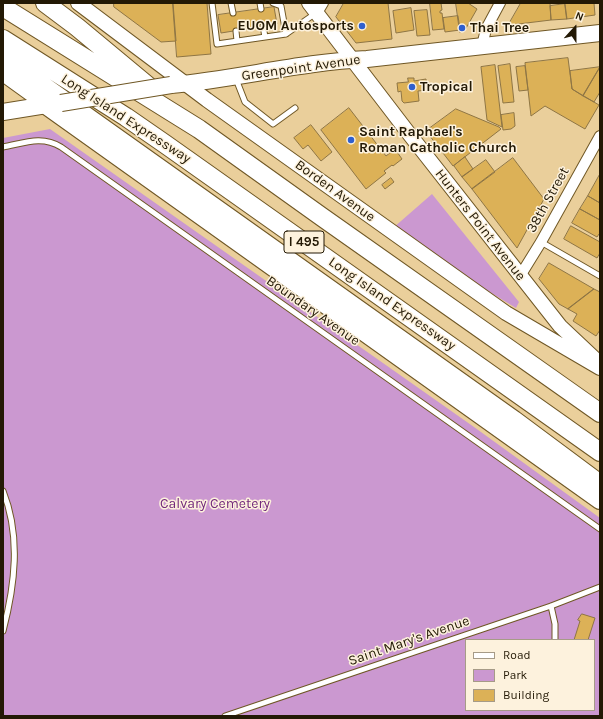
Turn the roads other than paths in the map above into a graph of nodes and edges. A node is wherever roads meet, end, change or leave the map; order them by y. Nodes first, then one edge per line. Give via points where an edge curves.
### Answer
1 (45, 3) edge
2 (78, 3) edge
3 (212, 3) edge
4 (231, 3) edge
5 (260, 3) edge
6 (273, 3) edge
7 (500, 3) edge
8 (316, 6) edge
9 (3, 7) edge
10 (261, 9) dead end
11 (233, 13) dead end
12 (263, 26) dead end
13 (236, 31) dead end
14 (600, 33) edge
15 (286, 34) junction
16 (265, 37) junction
17 (3, 39) edge
18 (237, 41) junction
19 (482, 46) junction
20 (3, 57) edge
21 (353, 60) junction
22 (3, 74) edge
23 (235, 76) junction
24 (178, 85) junction
25 (53, 104) junction
26 (295, 108) dead end
27 (3, 112) edge
28 (199, 129) junction
29 (600, 136) edge
30 (3, 147) edge
31 (541, 242) junction
32 (520, 276) junction
33 (600, 276) edge
34 (600, 364) edge
35 (600, 368) edge
36 (600, 413) edge
37 (600, 452) edge
38 (600, 484) edge
39 (3, 490) edge
40 (600, 500) edge
41 (600, 529) edge
42 (600, 587) edge
43 (551, 606) junction
44 (3, 631) edge
45 (555, 639) edge
46 (225, 716) edge

1 - 28 highway
2 - 24 main road, Borden Avenue
3 - 18 lane via 217,44
4 - 11 lane
5 - 10 lane
6 - 15 lane via 281,6
7 - 19 street via 486,29
8 - 15 lane
8 - 21 main road, Hunters Point Avenue
9 - 28 highway, Long Island Expressway / I 495
12 - 16 lane
13 - 18 lane
14 - 19 main road, Greenpoint Avenue
15 - 16 lane
16 - 18 lane
17 - 37 highway, Long Island Expressway / I 495 via 126,117
19 - 21 main road, Greenpoint Avenue
20 - 38 highway
21 - 23 main road, Greenpoint Avenue
21 - 32 main road, Hunters Point Avenue
22 - 25 main road
23 - 24 main road, Greenpoint Avenue
23 - 26 lane via 245,102 273,124
24 - 25 main road, Greenpoint Avenue, bridge
24 - 35 main road, Borden Avenue via 506,314
25 - 27 main road, Greenpoint Avenue
25 - 40 highway
28 - 36 highway, Long Island Expressway / I 495
29 - 31 street, 38th Street
30 - 41 lane, Boundary Avenue via 39,140 49,141 61,147
31 - 32 street, 38th Street
31 - 33 lane
32 - 34 main road, Hunters Point Avenue via 560,326
39 - 44 lane via 13,527 15,557 11,599
42 - 43 lane, Saint Mary's Avenue
43 - 45 lane
43 - 46 lane, Saint Mary's Avenue

